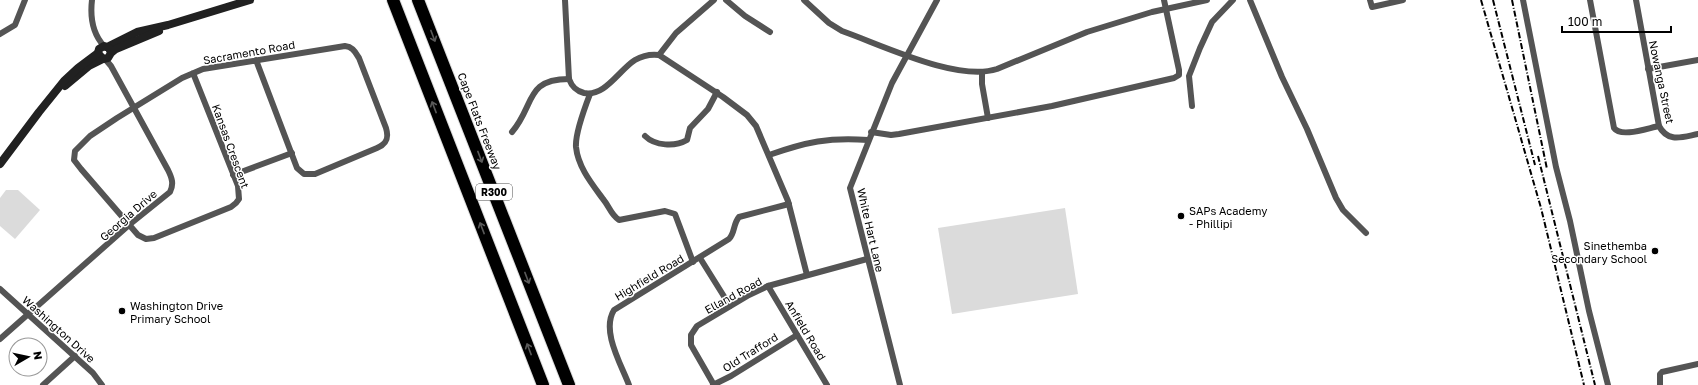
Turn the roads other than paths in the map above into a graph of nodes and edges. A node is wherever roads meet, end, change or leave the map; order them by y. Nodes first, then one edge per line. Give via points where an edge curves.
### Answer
1 (25, 0) edge
2 (92, 0) edge
3 (250, 0) edge
4 (393, 0) edge
5 (418, 0) edge
6 (565, 0) edge
7 (714, 0) edge
8 (726, 0) edge
9 (937, 0) edge
10 (1164, 0) edge
11 (1207, 0) edge
12 (1233, 0) edge
13 (1250, 0) edge
14 (1370, 0) edge
15 (1403, 0) edge
16 (1523, 0) edge
17 (1590, 0) edge
18 (1636, 0) edge
19 (807, 1) edge
20 (1166, 8) junction
21 (770, 32) dead end
22 (0, 34) edge
23 (104, 52) junction
24 (659, 55) junction
25 (908, 55) junction
26 (256, 60) junction
27 (1698, 60) edge
28 (1648, 69) junction
29 (982, 72) junction
30 (193, 73) junction
31 (1177, 77) junction
32 (1188, 78) junction
33 (569, 79) junction
34 (717, 92) junction
35 (590, 94) junction
36 (1192, 106) dead end
37 (134, 108) junction
38 (988, 118) junction
39 (1659, 126) junction
40 (512, 132) dead end
41 (871, 132) junction
42 (1698, 134) edge
43 (645, 136) dead end
44 (868, 140) junction
45 (292, 152) junction
46 (769, 155) junction
47 (0, 164) edge
48 (233, 175) junction
49 (790, 207) junction
50 (130, 225) junction
51 (1366, 233) dead end
52 (700, 258) junction
53 (867, 259) junction
54 (693, 262) junction
55 (807, 275) junction
56 (768, 286) junction
57 (0, 289) edge
58 (730, 306) junction
59 (28, 314) junction
60 (797, 335) junction
61 (0, 339) edge
62 (75, 356) junction
63 (1698, 364) edge
64 (826, 384) edge
65 (43, 385) edge
66 (102, 385) edge
67 (543, 385) edge
68 (569, 385) edge
69 (629, 385) edge
70 (713, 385) edge
71 (900, 385) edge
72 (1608, 385) edge
73 (1660, 385) edge

1 - 22 street via 15,25
2 - 23 street, Georgia Drive via 91,19
3 - 23 street via 137,32
67 -> 4 highway, R300
5 -> 68 highway, Cape Flats Freeway / R300
6 - 33 street
7 - 24 street via 676,33
8 - 21 street
9 - 25 street, White Hart Lane
10 - 20 street
11 - 20 street
12 - 32 street via 1212,22
13 - 51 street via 1336,198 1341,207
14 - 15 street via 1372,7
16 - 72 street via 1556,167
17 - 39 street via 1614,128 1624,133
18 - 28 street, Nowanga Street
19 - 25 street via 834,27
20 - 29 street via 1077,35 997,69
20 - 31 street via 1179,70
23 - 37 street, Georgia Drive
23 - 47 street via 71,73
24 - 34 street
24 - 35 street via 652,54 635,60 600,90
25 - 29 street via 952,68
25 - 41 street, White Hart Lane via 892,83
26 - 30 street, Sacramento Road via 215,66
26 - 45 street
26 - 45 street, Sacramento Road via 346,46 352,48 359,58 386,128 387,140 377,148 311,174 300,172
27 - 28 street
28 - 39 street, Nowanga Street
29 - 38 street
30 - 37 street, Sacramento Road
30 - 48 street, Kansas Crescent
31 - 32 street
31 - 38 street
32 - 36 street
33 - 35 street via 578,92
33 - 40 street via 548,81 538,87 520,123
34 - 43 street via 708,109 690,128 684,142 660,144
34 - 46 street via 752,121
35 - 54 street via 577,134 576,148 587,176 614,217 619,220 665,210 675,214
37 - 50 street, Georgia Drive via 173,182 170,192
37 - 50 street, Sacramento Road via 90,136 78,147 74,156 81,169
38 - 41 street via 891,135
39 - 42 street, Nowanga Street via 1665,135 1672,137
41 - 44 street, White Hart Lane
44 - 46 street via 827,139
44 - 53 street, White Hart Lane via 850,188
45 - 48 street
46 - 49 street
48 - 50 street, Kansas Crescent via 239,194 236,203 231,207 150,239 142,238
49 - 52 street, Highfield Road via 742,216 736,220 732,236
49 - 55 street
50 - 59 street, Georgia Drive
52 - 54 street, Highfield Road
52 - 58 street
53 - 55 street, Elland Road
53 - 71 street, White Hart Lane
54 - 69 street, Highfield Road via 620,306 612,314 609,332
55 - 56 street, Elland Road
56 - 58 street, Elland Road
56 - 60 street, Anfield Road
57 - 59 street, Washington Drive
58 - 70 street, Elland Road via 698,326 691,335 691,346
59 - 61 street, Georgia Drive
59 - 62 street, Washington Drive
60 - 64 street, Anfield Road
60 - 70 street, Old Trafford
62 - 65 street
62 - 66 street, Washington Drive
63 - 73 street via 1662,372

